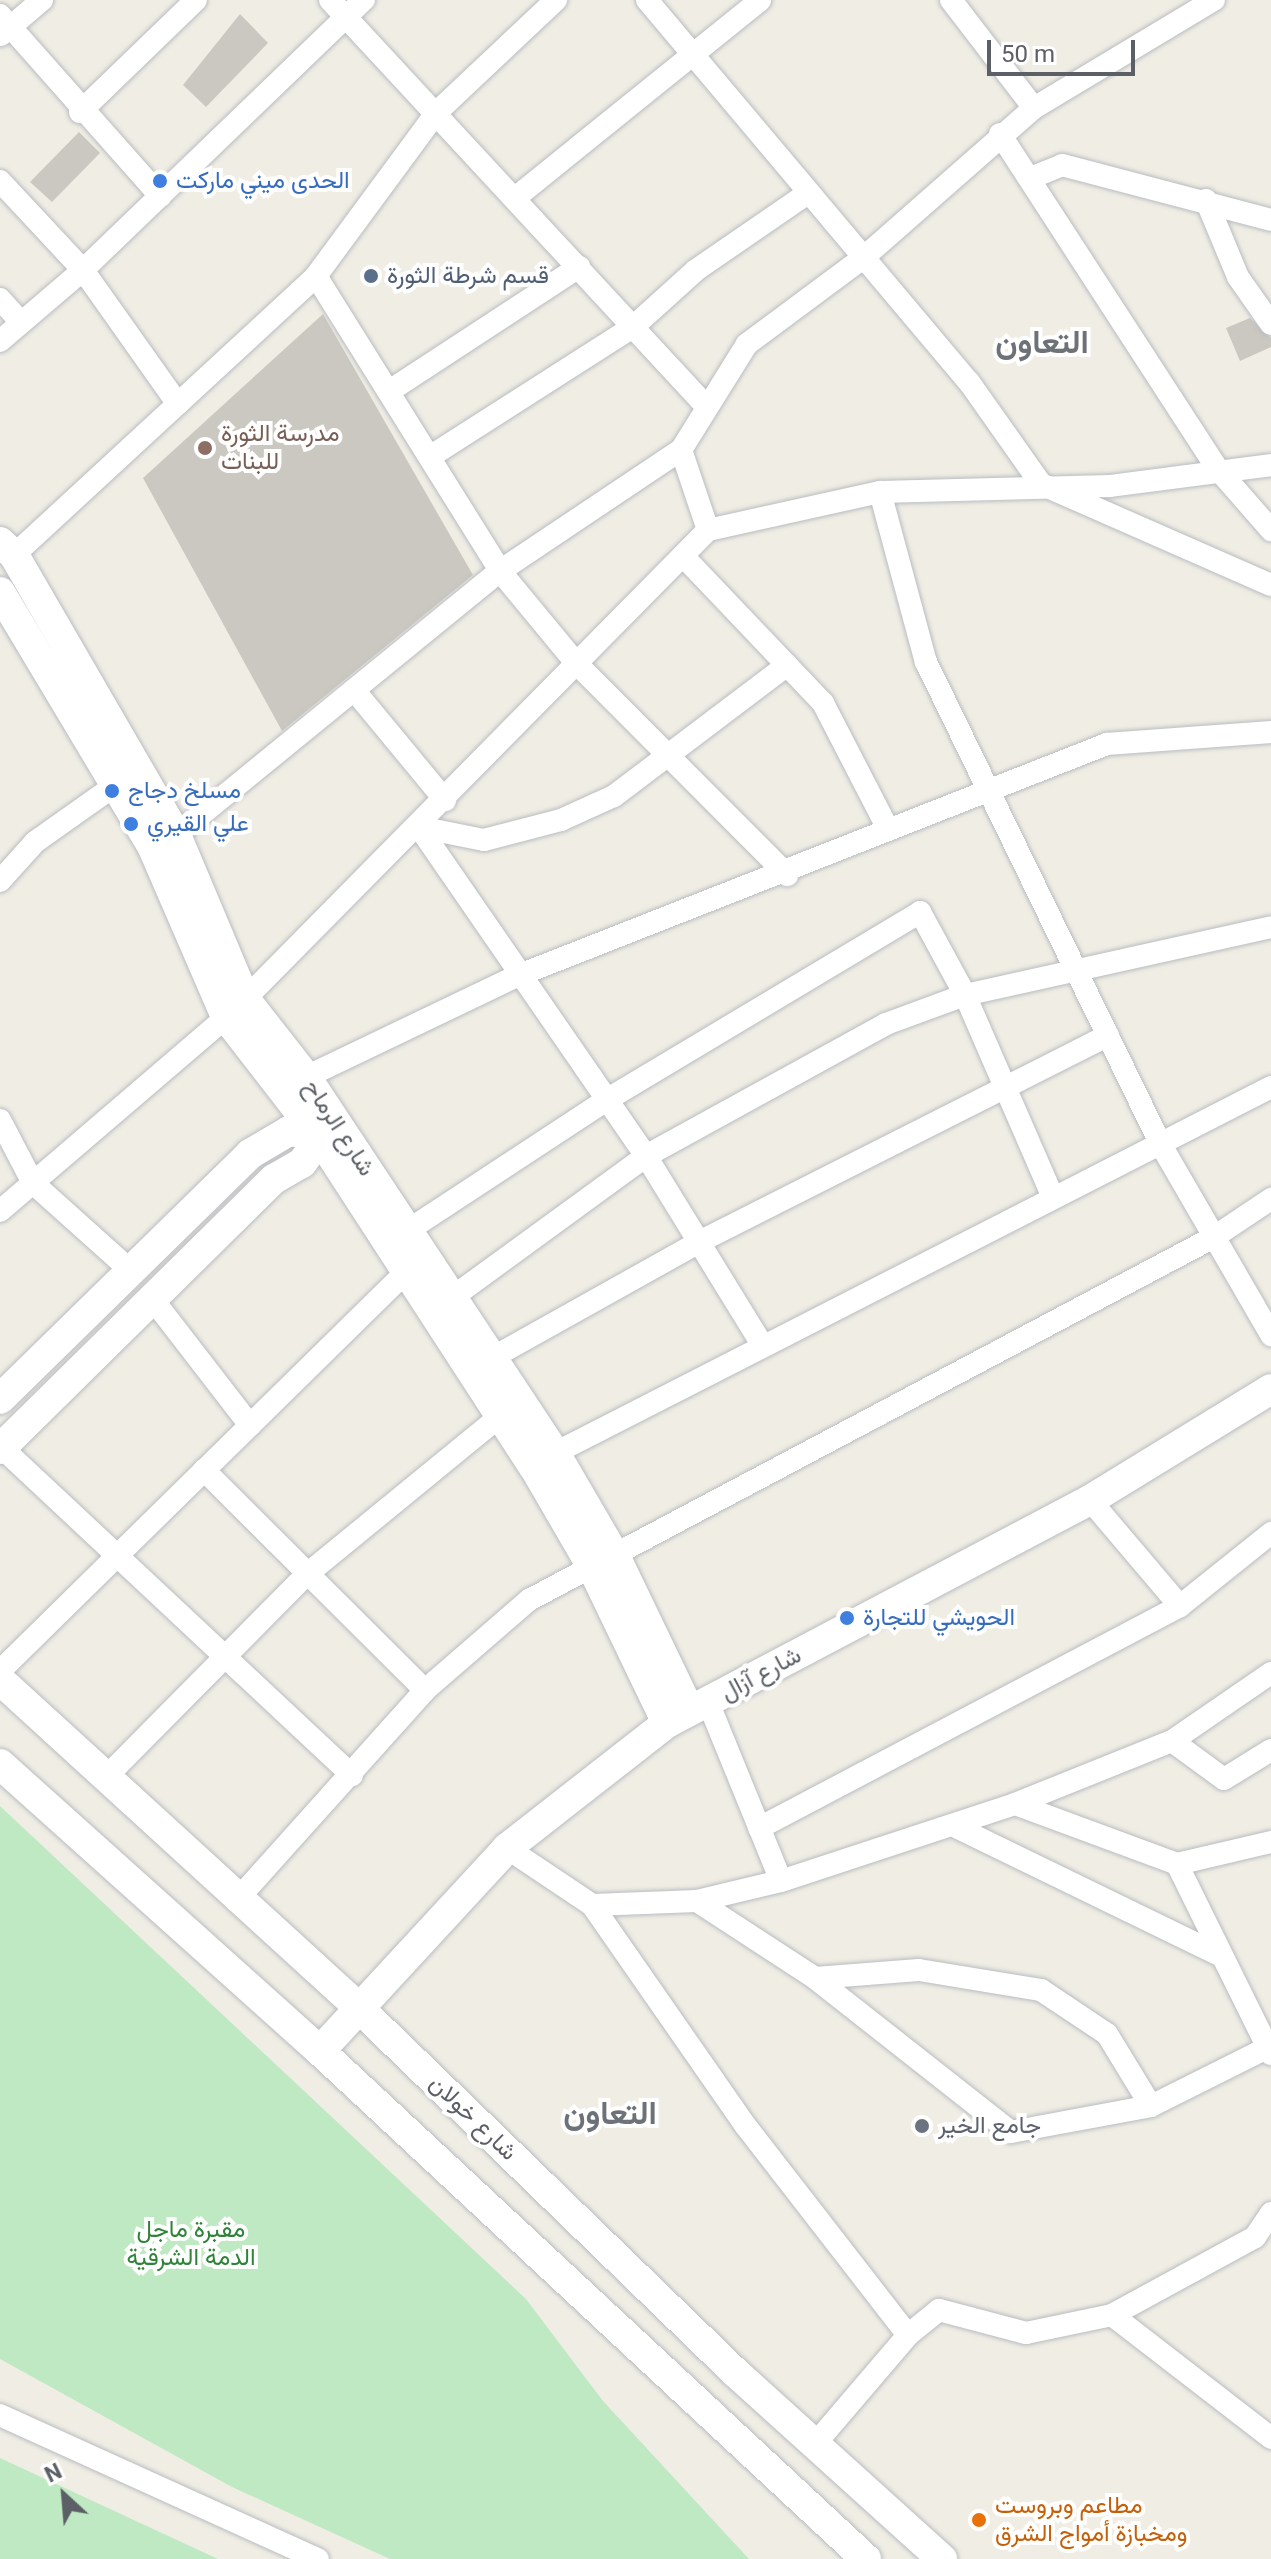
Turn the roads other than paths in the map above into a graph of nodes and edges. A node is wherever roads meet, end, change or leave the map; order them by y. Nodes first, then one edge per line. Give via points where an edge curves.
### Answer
1 (42, 0) edge
2 (196, 0) edge
3 (364, 0) edge
4 (556, 0) edge
5 (647, 0) edge
6 (760, 0) edge
7 (951, 0) edge
8 (1214, 0) edge
9 (1189, 5) edge
10 (337, 9) edge
11 (3, 26) edge
12 (692, 54) junction
13 (1034, 108) junction
14 (80, 112) junction
15 (436, 113) junction
16 (1000, 134) junction
17 (1033, 177) junction
18 (0, 181) edge
19 (808, 193) junction
20 (160, 196) junction
21 (515, 198) junction
22 (1206, 200) junction
23 (1271, 220) edge
24 (863, 258) junction
25 (579, 267) junction
26 (83, 270) junction
27 (316, 276) junction
28 (0, 299) edge
29 (21, 322) junction
30 (1271, 324) edge
31 (633, 327) junction
32 (0, 341) edge
33 (391, 390) junction
34 (178, 404) junction
35 (705, 405) junction
36 (681, 450) junction
37 (431, 456) junction
38 (1271, 465) edge
39 (1216, 467) junction
40 (1041, 484) junction
41 (880, 492) junction
42 (708, 530) junction
43 (1271, 530) edge
44 (5, 554) edge
45 (683, 556) junction
46 (500, 571) junction
47 (1271, 585) edge
48 (0, 592) edge
49 (577, 664) junction
50 (787, 665) junction
51 (354, 690) junction
52 (1271, 732) edge
53 (669, 756) junction
54 (117, 784) junction
55 (993, 793) junction
56 (445, 800) junction
57 (419, 827) junction
58 (888, 829) junction
59 (176, 835) junction
60 (787, 875) junction
61 (0, 881) edge
62 (1271, 927) edge
63 (1079, 974) junction
64 (517, 976) junction
65 (965, 995) junction
66 (236, 1008) junction
67 (1108, 1035) junction
68 (306, 1077) junction
69 (1271, 1087) edge
70 (1002, 1089) junction
71 (608, 1099) junction
72 (0, 1120) edge
73 (330, 1136) junction
74 (1161, 1145) junction
75 (646, 1156) junction
76 (33, 1183) junction
77 (1053, 1197) junction
78 (1271, 1199) edge
79 (0, 1211) edge
80 (1214, 1237) junction
81 (701, 1241) junction
82 (411, 1254) junction
83 (131, 1271) junction
84 (450, 1299) junction
85 (154, 1301) junction
86 (1271, 1335) edge
87 (763, 1346) junction
88 (490, 1359) junction
89 (1271, 1389) edge
90 (0, 1399) edge
91 (507, 1410) junction
92 (250, 1425) junction
93 (0, 1448) edge
94 (555, 1453) junction
95 (204, 1470) junction
96 (1090, 1500) junction
97 (1271, 1533) edge
98 (119, 1553) junction
99 (603, 1562) junction
100 (306, 1575) junction
101 (1180, 1606) junction
102 (225, 1654) junction
103 (0, 1671) edge
104 (1271, 1673) edge
105 (0, 1680) edge
106 (425, 1690) junction
107 (688, 1712) junction
108 (1172, 1741) junction
109 (1271, 1750) edge
110 (0, 1764) edge
111 (352, 1775) junction
112 (106, 1777) junction
113 (1015, 1804) junction
114 (759, 1828) junction
115 (958, 1828) junction
116 (1271, 1842) edge
117 (507, 1848) junction
118 (1177, 1864) junction
119 (781, 1881) junction
120 (236, 1901) junction
121 (697, 1901) junction
122 (592, 1905) junction
123 (1218, 1954) junction
124 (815, 1978) junction
125 (358, 2007) junction
126 (1270, 2049) edge
127 (320, 2051) junction
128 (1151, 2106) junction
129 (1271, 2213) edge
130 (1112, 2315) junction
131 (908, 2335) junction
132 (0, 2415) edge
133 (1271, 2438) edge
134 (815, 2444) junction
135 (318, 2559) edge
136 (866, 2559) edge
137 (942, 2559) edge

1 - 11 street
2 - 14 street
3 - 10 street
4 - 15 street
5 - 12 street
6 - 12 street
7 - 13 street
8 - 9 street
9 - 13 street
10 - 15 street
10 - 20 street
11 - 14 street
12 - 19 street
12 - 21 street
13 - 16 street
14 - 20 street
15 - 21 street
15 - 27 street
16 - 17 street
16 - 24 street
17 - 22 street via 1062,165
17 - 39 street
18 - 26 street
19 - 24 street
19 - 31 street via 696,270
20 - 26 street
21 - 25 street
22 - 23 street
22 - 30 street via 1238,277
24 - 35 street via 747,344
24 - 40 street via 969,382
25 - 31 street
25 - 33 street
26 - 29 street
26 - 34 street
27 - 33 street
27 - 34 street
28 - 29 street
29 - 32 street
31 - 35 street
31 - 37 street
33 - 37 street
34 - 44 street
35 - 36 street
36 - 42 street
36 - 46 street
37 - 46 street
38 - 39 street
39 - 40 street via 1110,486
39 - 43 street
40 - 41 street
40 - 47 street
41 - 42 street
41 - 55 street via 926,662
42 - 45 street
44 - 59 street, شارع الرماح
45 - 49 street
45 - 50 street
46 - 49 street
46 - 51 street
48 - 54 street, شارع الرماح
49 - 53 street
49 - 56 street
50 - 53 street
50 - 58 street via 823,703
51 - 56 street
51 - 59 street
52 - 55 street via 1107,744
53 - 57 street via 614,796 561,820 484,840
53 - 60 street
54 - 61 street via 35,842
54 - 66 street, شارع الرماح
55 - 58 street
55 - 63 street
56 - 57 street
57 - 64 street
57 - 66 street
58 - 60 street
59 - 66 street, شارع الرماح
60 - 64 street
62 - 63 street
63 - 65 street
63 - 67 street
64 - 68 street
64 - 71 street
65 - 70 street
65 - 71 street via 920,912
65 - 75 street via 886,1024
66 - 68 street, شارع الرماح
66 - 73 street, شارع الرماح
66 - 76 street
67 - 70 street
67 - 74 street
68 - 73 street, شارع الرماح
69 - 74 street
70 - 77 street
70 - 81 street
71 - 75 street
71 - 82 street
72 - 76 street
73 - 82 street, شارع الرماح
73 - 82 street, شارع الرماح
73 - 83 street via 289,1131 250,1154
73 - 85 street via 302,1163 274,1179
74 - 77 street
74 - 80 street
75 - 81 street
75 - 84 street
76 - 79 street
76 - 83 street
77 - 87 street
78 - 80 street
80 - 86 street
80 - 99 street
81 - 87 street
81 - 88 street
82 - 84 street, شارع الرماح
82 - 91 street, شارع الرماح
82 - 92 street
83 - 90 street
84 - 88 street, شارع الرماح
85 - 92 street
85 - 93 street
87 - 94 street
88 - 91 street, شارع الرماح
89 - 96 street, شارع آزال
91 - 94 street, شارع الرماح
91 - 99 street, شارع الرماح
91 - 100 street
92 - 95 street
93 - 98 street
94 - 99 street, شارع الرماح
95 - 98 street
95 - 100 street
96 - 101 street
96 - 107 street, شارع آزال
97 - 101 street
98 - 102 street
98 - 103 street
99 - 106 street via 529,1600
99 - 107 street, شارع الرماح
100 - 102 street
100 - 106 street
101 - 114 street
102 - 111 street
102 - 112 street
104 - 108 street
105 - 112 street, شارع خولان
106 - 111 street
107 - 114 street
107 - 117 street, شارع آزال
108 - 109 street via 1224,1779
108 - 113 street
110 - 127 street
111 - 120 street
112 - 120 street, شارع خولان
113 - 115 street
113 - 118 street
114 - 119 street
115 - 119 street
115 - 123 street
116 - 118 street
117 - 122 street
117 - 125 street, شارع آزال
118 - 123 street
119 - 121 street
120 - 125 street, شارع خولان
121 - 122 street
121 - 124 street
122 - 131 street via 745,2125
123 - 126 street
124 - 128 street via 919,1970 1041,1990 1107,2034
124 - 128 street via 1011,2132
125 - 127 street, شارع آزال
125 - 134 street, شارع خولان
126 - 128 street
127 - 136 street
129 - 130 street via 1255,2237
130 - 131 street via 1026,2333 939,2310
130 - 133 street
131 - 134 street
132 - 135 street
134 - 137 street, شارع خولان

